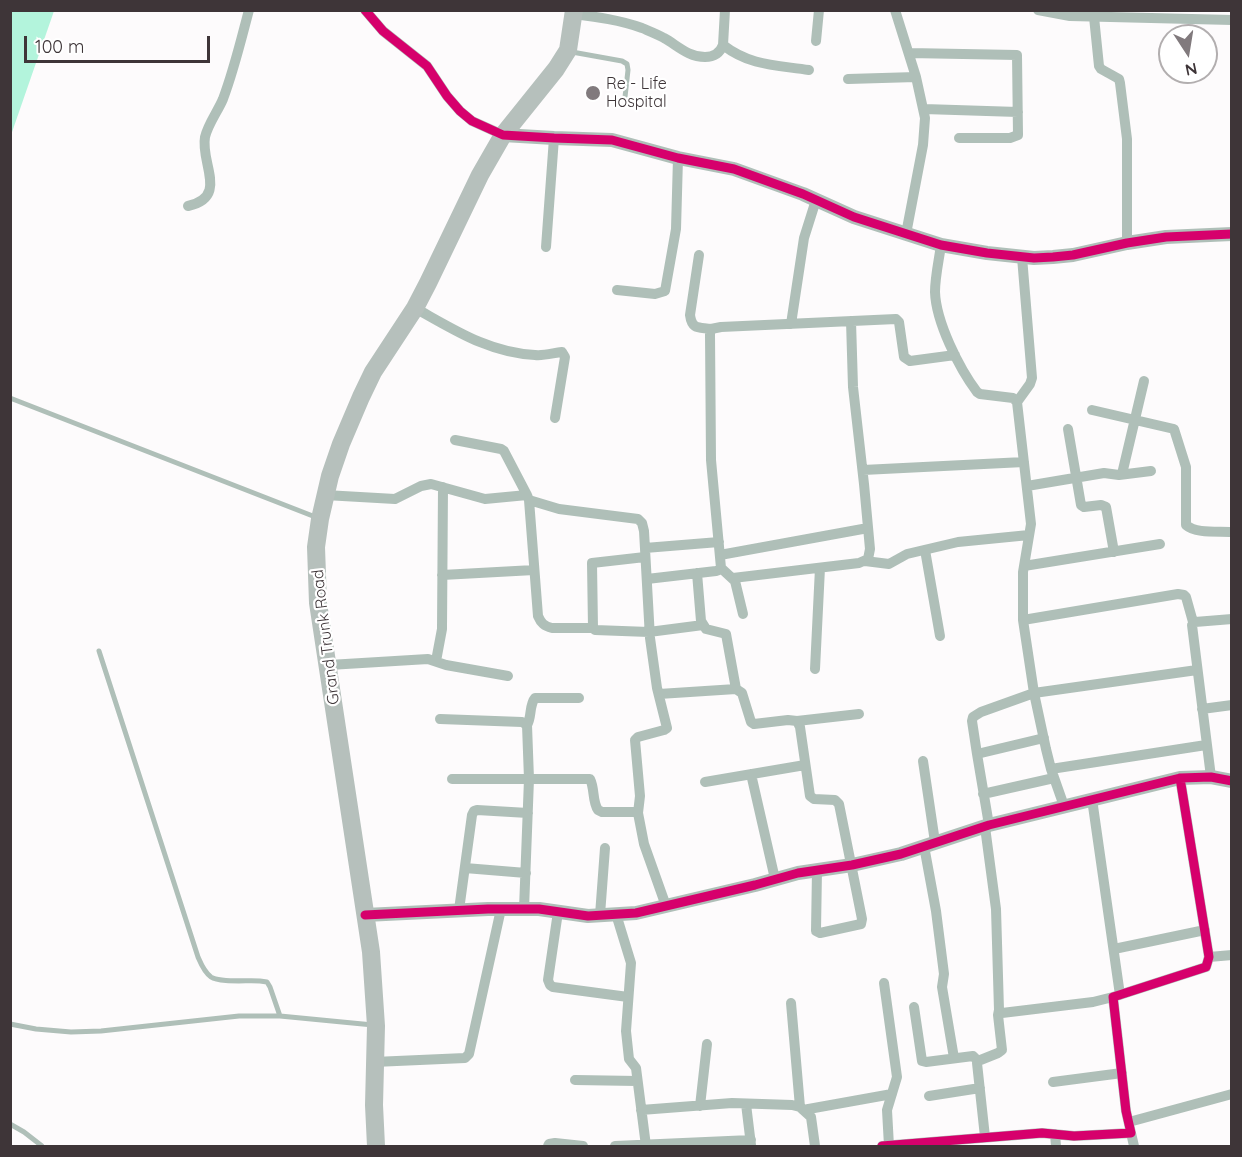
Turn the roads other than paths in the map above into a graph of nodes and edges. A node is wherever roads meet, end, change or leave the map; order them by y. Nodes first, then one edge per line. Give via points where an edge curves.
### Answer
1 (249, 10) edge
2 (365, 10) edge
3 (725, 10) edge
4 (819, 10) edge
5 (895, 10) edge
6 (1038, 10) edge
7 (574, 12) edge
8 (1094, 17) junction
9 (1232, 20) edge
10 (816, 41) dead end
11 (723, 45) junction
12 (568, 51) junction
13 (909, 53) junction
14 (809, 70) dead end
15 (916, 77) junction
16 (848, 79) dead end
17 (625, 97) dead end
18 (924, 109) junction
19 (1018, 112) junction
20 (503, 135) junction
21 (554, 138) junction
22 (958, 138) dead end
23 (678, 158) junction
24 (816, 200) junction
25 (188, 206) dead end
26 (906, 234) junction
27 (1232, 234) edge
28 (1127, 243) junction
29 (941, 245) junction
30 (546, 247) dead end
31 (699, 255) dead end
32 (1022, 257) junction
33 (617, 290) dead end
34 (415, 308) junction
35 (851, 321) junction
36 (791, 324) junction
37 (711, 329) junction
38 (955, 355) junction
39 (1144, 381) dead end
40 (10, 398) edge
41 (1017, 402) junction
42 (1092, 410) dead end
43 (555, 418) dead end
44 (1135, 420) junction
45 (1068, 429) dead end
46 (455, 440) dead end
47 (1024, 462) junction
48 (863, 470) junction
49 (1150, 471) dead end
50 (1122, 474) junction
51 (1076, 477) junction
52 (1027, 486) junction
53 (443, 487) junction
54 (325, 495) junction
55 (528, 497) junction
56 (320, 519) junction
57 (868, 528) junction
58 (1232, 532) edge
59 (1029, 535) junction
60 (719, 542) junction
61 (1160, 544) dead end
62 (925, 550) junction
63 (1114, 552) junction
64 (645, 553) junction
65 (720, 555) junction
66 (866, 561) junction
67 (1024, 566) junction
68 (721, 568) junction
69 (820, 568) junction
70 (534, 570) junction
71 (698, 573) junction
72 (442, 575) junction
73 (733, 578) junction
74 (646, 579) junction
75 (743, 614) dead end
76 (1232, 619) edge
77 (1023, 620) junction
78 (1193, 622) junction
79 (703, 625) junction
80 (593, 628) junction
81 (650, 632) junction
82 (940, 636) dead end
83 (99, 651) dead end
84 (436, 661) junction
85 (329, 665) junction
86 (815, 669) dead end
87 (1197, 670) junction
88 (507, 676) dead end
89 (736, 689) junction
90 (1034, 693) junction
91 (659, 694) junction
92 (579, 698) dead end
93 (1232, 705) edge
94 (1202, 709) junction
95 (859, 714) dead end
96 (440, 719) dead end
97 (797, 721) junction
98 (527, 725) junction
99 (1044, 738) junction
100 (1206, 745) junction
101 (977, 753) junction
102 (923, 761) dead end
103 (805, 765) junction
104 (750, 774) junction
105 (1053, 774) junction
106 (1211, 777) junction
107 (1180, 778) junction
108 (452, 779) dead end
109 (529, 779) junction
110 (1232, 781) edge
111 (705, 782) dead end
112 (983, 794) junction
113 (1092, 800) junction
114 (1064, 806) junction
115 (528, 813) junction
116 (638, 813) junction
117 (987, 826) junction
118 (930, 844) junction
119 (605, 848) dead end
120 (852, 865) junction
121 (465, 868) junction
122 (817, 870) junction
123 (526, 873) junction
124 (775, 879) junction
125 (666, 906) junction
126 (501, 909) junction
127 (524, 909) junction
128 (459, 910) junction
129 (558, 912) junction
130 (616, 914) junction
131 (365, 915) junction
132 (600, 915) junction
133 (1205, 930) junction
134 (1114, 949) junction
135 (1232, 955) edge
136 (1209, 957) junction
137 (885, 983) dead end
138 (1117, 996) junction
139 (628, 997) junction
140 (791, 1003) dead end
141 (914, 1007) dead end
142 (999, 1010) junction
143 (280, 1016) junction
144 (10, 1024) edge
145 (376, 1026) junction
146 (707, 1044) dead end
147 (954, 1058) junction
148 (978, 1061) junction
149 (374, 1062) junction
150 (1122, 1073) junction
151 (574, 1080) dead end
152 (637, 1081) junction
153 (1053, 1082) dead end
154 (980, 1088) junction
155 (892, 1094) junction
156 (1232, 1094) edge
157 (929, 1096) dead end
158 (746, 1104) junction
159 (700, 1106) junction
160 (802, 1109) junction
161 (641, 1110) junction
162 (10, 1124) edge
163 (1130, 1128) junction
164 (1056, 1134) junction
165 (986, 1137) junction
166 (751, 1143) edge
167 (42, 1146) edge
168 (376, 1146) edge
169 (548, 1146) edge
170 (583, 1146) edge
171 (615, 1146) edge
172 (646, 1146) edge
173 (815, 1146) edge
174 (887, 1146) edge
175 (1056, 1146) edge
176 (1134, 1146) edge

1 - 25 street via 226,89 206,136 210,189 199,204
2 - 20 street via 383,31 427,66 460,111
3 - 11 street
4 - 10 street
5 - 13 street
6 - 8 street
7 - 11 street via 633,25 694,55 715,55
7 - 12 main road, Grand Trunk Road
8 - 9 street
8 - 28 street via 1099,66 1120,83 1127,140
11 - 14 street via 742,58
12 - 17 lane via 626,63
12 - 20 main road, Grand Trunk Road
13 - 15 street
13 - 19 street via 1016,54
15 - 16 street
15 - 18 street
18 - 19 street
18 - 26 street via 923,146
19 - 22 street via 1017,137
20 - 21 street
20 - 34 main road, Grand Trunk Road
21 - 23 street via 612,140
21 - 30 street
23 - 24 street via 734,169
23 - 33 street via 676,229 665,291 656,294
24 - 26 street
24 - 36 street via 804,238
26 - 29 street
27 - 28 street
28 - 32 street via 1073,255
29 - 32 street
29 - 38 street via 936,300
31 - 37 street via 690,315 696,327
32 - 41 street via 1032,378
34 - 43 street via 499,350 535,355 562,352 565,357
34 - 54 main road, Grand Trunk Road via 373,372 341,444
35 - 36 street
35 - 38 street via 897,319 904,357 910,361
35 - 48 street via 853,387
36 - 37 street
37 - 60 street via 711,460
38 - 41 street via 980,394 1013,398
39 - 44 street
40 - 56 lane
41 - 47 street
42 - 44 street
44 - 50 street
44 - 58 street via 1176,431 1186,467 1188,528
45 - 51 street
46 - 55 street via 501,448
47 - 48 street
47 - 52 street
48 - 57 street
49 - 50 street
50 - 51 street
51 - 52 street
51 - 63 street via 1083,507 1106,507
52 - 59 street
53 - 54 street via 426,485 395,499
53 - 55 street via 485,499
53 - 72 street
54 - 56 main road, Grand Trunk Road
55 - 64 street via 564,510 638,519 644,531
55 - 70 street
56 - 85 main road, Grand Trunk Road via 316,547 318,603
57 - 65 street
57 - 66 street via 870,554
59 - 62 street via 968,540
59 - 67 street
60 - 64 street
60 - 65 street
61 - 63 street
62 - 66 street via 889,564
62 - 82 street
63 - 67 street
64 - 74 street
64 - 80 street via 592,563
65 - 68 street
66 - 69 street
67 - 77 street
68 - 71 street
68 - 73 street
69 - 73 street
69 - 86 street
70 - 72 street
70 - 80 street via 541,622 552,628
71 - 74 street
71 - 79 street
72 - 84 street via 442,629
73 - 75 street
74 - 81 street
76 - 78 street
77 - 78 street via 1178,594 1186,597
77 - 90 street
78 - 87 street
79 - 81 street
79 - 89 street via 726,634
80 - 81 street
81 - 91 street
83 - 143 lane via 203,969 217,980 267,982
84 - 85 street
84 - 88 street
85 - 131 main road, Grand Trunk Road
87 - 90 street
87 - 94 street
89 - 91 street
89 - 97 street via 742,693 751,723
90 - 99 street
90 - 101 street via 973,717
91 - 116 street via 667,729 635,740
92 - 98 street via 535,698
93 - 94 street
94 - 100 street
95 - 97 street
96 - 98 street
97 - 103 street
98 - 109 street
99 - 101 street
99 - 105 street
100 - 105 street
100 - 106 street
101 - 112 street
102 - 118 street
103 - 104 street
103 - 120 street via 812,798 836,800 839,804
104 - 111 street
104 - 124 street
105 - 112 street
105 - 114 street
106 - 107 street
106 - 110 street
107 - 113 street
107 - 133 street
108 - 109 street
109 - 115 street
109 - 116 street via 589,778 598,810
112 - 117 street
113 - 114 street
113 - 134 street
114 - 117 street
115 - 121 street via 474,811
115 - 123 street
116 - 125 street via 644,844
117 - 118 street
117 - 142 street via 996,909
118 - 120 street
118 - 147 street via 944,974 942,987
119 - 132 street
120 - 122 street
120 - 122 street via 862,923 820,933 816,929
121 - 123 street
121 - 128 street
122 - 124 street
123 - 127 street
124 - 125 street
125 - 130 street
126 - 127 street
126 - 128 street
126 - 149 street via 470,1054 465,1058
127 - 129 street
128 - 131 street
129 - 132 street
129 - 139 street via 550,986
130 - 132 street
130 - 139 street via 631,963
131 - 145 main road, Grand Trunk Road
133 - 134 street
133 - 136 street
134 - 138 street
135 - 136 street
136 - 138 street via 1206,967
137 - 155 street via 897,1077
138 - 142 street via 1048,1008 1002,1013
138 - 150 street
139 - 152 street via 629,1059 635,1066
140 - 160 street
141 - 147 street via 922,1061
142 - 148 street via 1002,1050
143 - 144 lane via 239,1016 71,1032
143 - 145 lane
145 - 149 main road, Grand Trunk Road
146 - 159 street
147 - 148 street via 973,1056
148 - 154 street
149 - 168 main road, Grand Trunk Road
150 - 153 street
150 - 163 street
151 - 152 street
152 - 161 street
154 - 157 street
154 - 165 street
155 - 160 street
155 - 174 street via 887,1110
156 - 163 street
158 - 159 street
158 - 160 street
158 - 166 street
159 - 161 street
160 - 173 street via 811,1117
161 - 172 street
162 - 167 lane
163 - 164 street via 1074,1136
163 - 176 street
164 - 165 street
164 - 175 street
165 - 174 street
166 - 172 street
169 - 170 street
171 - 172 street

